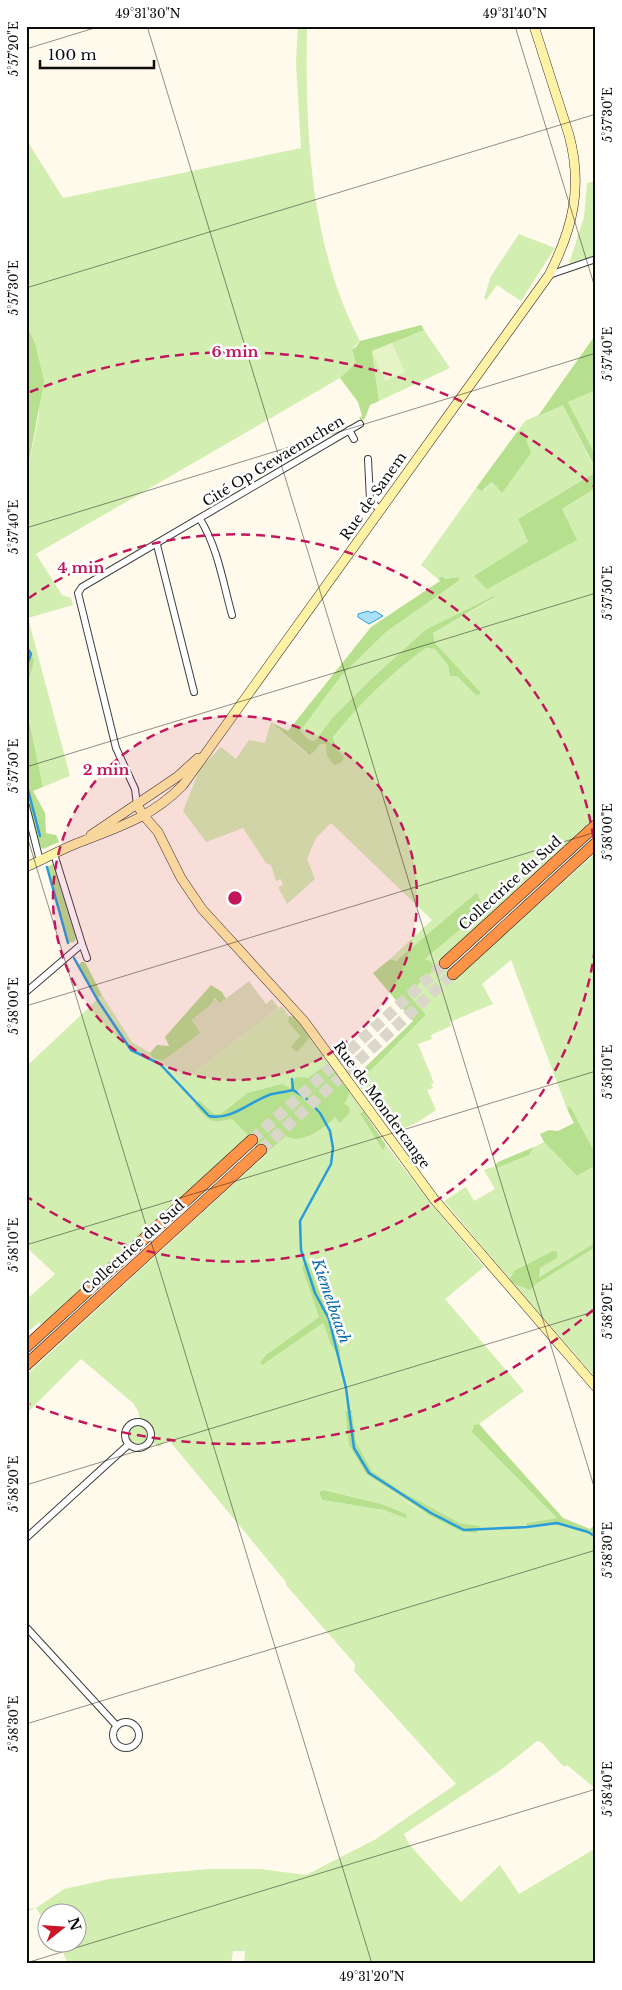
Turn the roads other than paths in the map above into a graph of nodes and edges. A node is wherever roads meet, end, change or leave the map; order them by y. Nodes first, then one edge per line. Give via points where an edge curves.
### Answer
1 (534, 26) edge
2 (596, 259) edge
3 (549, 274) junction
4 (360, 424) dead end
5 (349, 430) junction
6 (354, 440) dead end
7 (368, 458) dead end
8 (380, 510) junction
9 (200, 519) junction
10 (157, 545) junction
11 (232, 615) dead end
12 (194, 692) dead end
13 (220, 734) junction
14 (135, 789) junction
15 (147, 799) junction
16 (137, 805) junction
17 (26, 806) edge
18 (154, 810) junction
19 (144, 816) junction
20 (596, 826) edge
21 (158, 832) junction
22 (82, 841) junction
23 (596, 843) edge
24 (54, 854) junction
25 (40, 861) junction
26 (26, 868) edge
27 (82, 944) junction
28 (87, 958) dead end
29 (445, 963) tunnel mouth
30 (453, 974) tunnel mouth
31 (26, 992) edge
32 (252, 1140) tunnel mouth
33 (261, 1150) tunnel mouth
34 (26, 1347) edge
35 (26, 1365) edge
36 (596, 1387) edge
37 (128, 1445) junction
38 (26, 1538) edge
39 (26, 1626) edge
40 (116, 1726) junction

1 - 3 main road, Rue de Sanem via 569,135 576,181 570,226
2 - 3 street
3 - 8 main road, Rue de Sanem
4 - 5 street, Cité Op Gewaennchen
5 - 6 street
5 - 9 street, Cité Op Gewaennchen
7 - 8 street via 370,500
8 - 13 main road, Rue de Sanem
9 - 10 street, Cité Op Gewaennchen
9 - 11 street, Cité Op Gewaennchen via 214,548
10 - 12 street
10 - 14 street, Cité Op Gewaennchen via 82,587 78,593 116,748
13 - 15 main road, Rue de Sanem via 184,772
13 - 18 main road, Rue de Sanem via 183,785
14 - 15 street, Cité Op Gewaennchen
14 - 16 street, Cité Op Gewaennchen
15 - 16 main road, Rue de Sanem
15 - 18 main road
16 - 19 main road, Rue de Mondercange
16 - 22 main road, Rue de Sanem
17 - 25 street
18 - 19 main road, Rue de Sanem
18 - 21 main road, Rue de Mondercange
19 - 21 main road, Rue de Mondercange
19 - 22 main road, Rue de Sanem
20 - 29 highway, Collectrice du Sud
21 - 36 main road, Rue de Mondercange via 181,878 202,909 304,1021 434,1199
22 - 24 main road
23 - 30 highway, Collectrice du Sud
24 - 25 main road
24 - 27 street
25 - 26 main road
27 - 28 street
27 - 31 street
32 - 34 highway, Collectrice du Sud
33 - 35 highway, Collectrice du Sud
37 - 37 street via 136,1449 148,1444 152,1437 148,1426 136,1422 128,1426 125,1434
37 - 38 street
39 - 40 street
40 - 40 street via 112,1733 117,1745 125,1748 134,1745 138,1738 135,1726 128,1722

